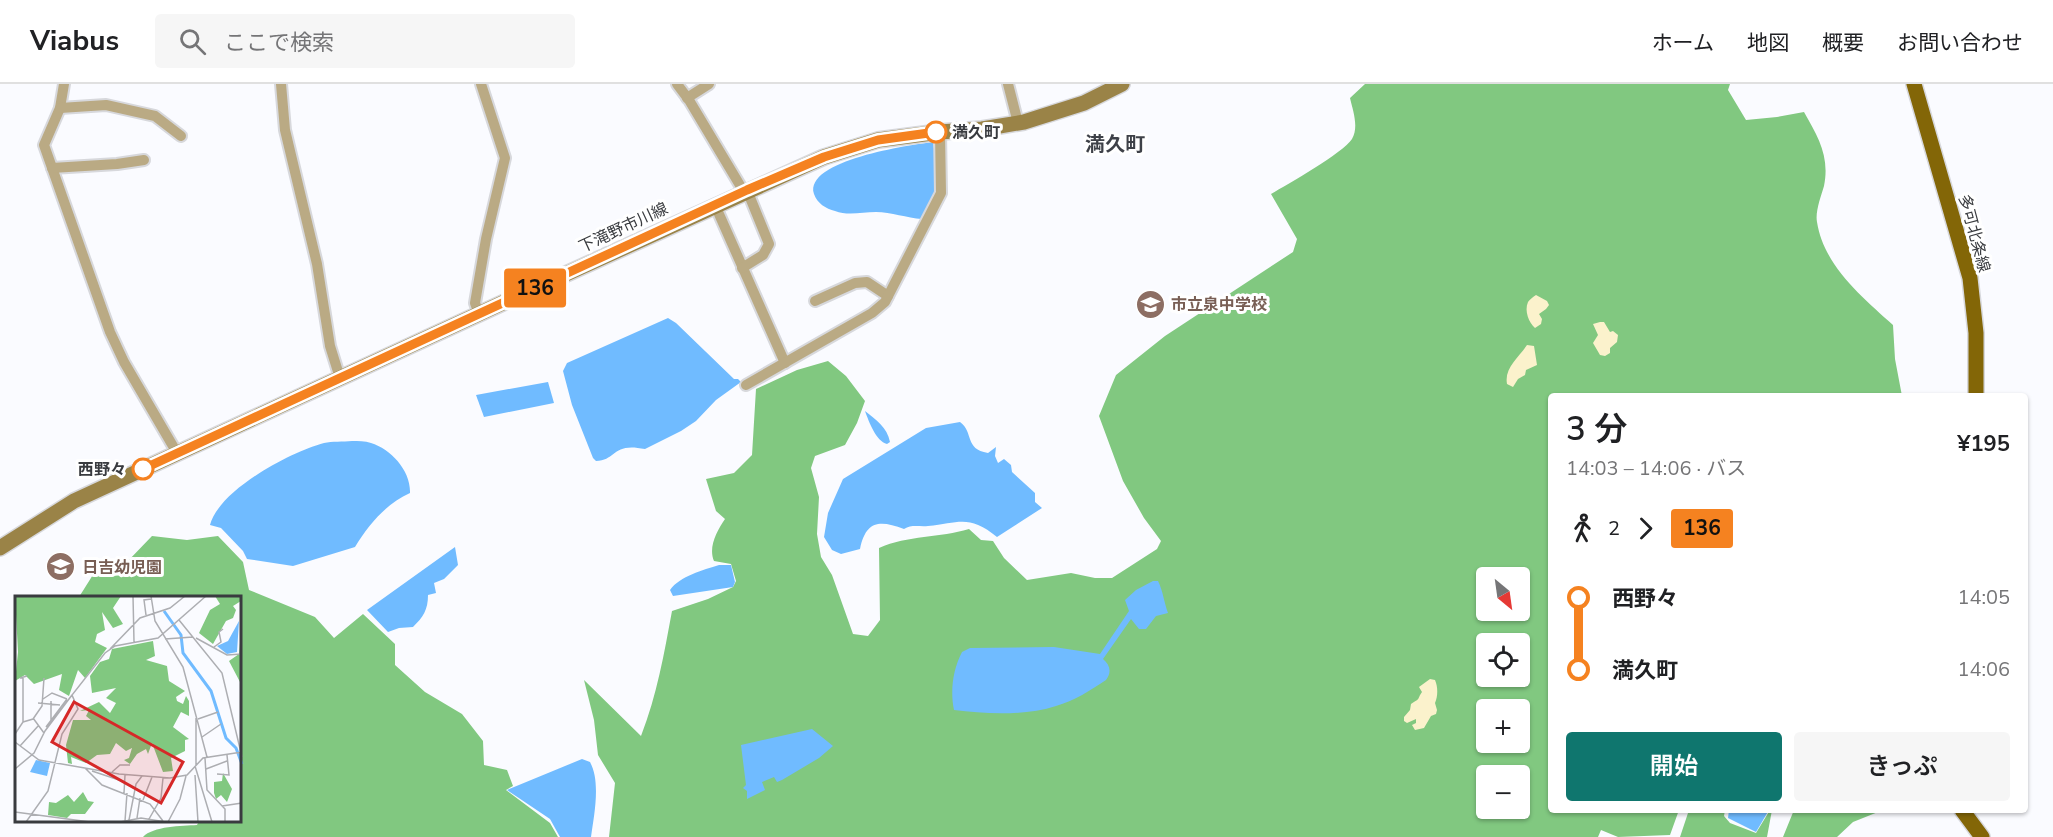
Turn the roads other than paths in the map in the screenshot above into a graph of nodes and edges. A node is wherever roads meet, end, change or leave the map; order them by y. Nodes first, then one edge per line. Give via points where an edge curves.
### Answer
1 (64, 84) edge
2 (281, 84) edge
3 (481, 84) edge
4 (676, 84) edge
5 (709, 84) edge
6 (1008, 84) edge
7 (1122, 84) edge
8 (1914, 84) edge
9 (687, 98) junction
10 (60, 108) junction
11 (1018, 123) junction
12 (940, 132) junction
13 (181, 136) dead end
14 (144, 160) dead end
15 (52, 168) junction
16 (746, 191) junction
17 (715, 205) junction
18 (742, 268) junction
19 (888, 296) junction
20 (816, 301) dead end
21 (479, 314) junction
22 (785, 363) junction
23 (340, 378) junction
24 (746, 385) dead end
25 (1976, 393) edge
26 (177, 453) junction
27 (0, 548) edge
28 (1964, 813) edge
29 (1982, 837) edge

1 - 10 street
2 - 23 street via 285,130
3 - 21 street via 505,158 475,303
4 - 9 street
5 - 9 street
6 - 11 street
7 - 11 main road, 下滝野市川線 via 1084,103
8 - 25 main road, 多可北条線 via 1970,278 1976,333
9 - 16 street
10 - 13 street via 106,105 155,116
10 - 15 street via 44,145
11 - 12 main road, 下滝野市川線
12 - 16 main road, 下滝野市川線 via 878,140
12 - 19 street via 941,193
14 - 15 street
15 - 26 street via 110,332
16 - 17 main road, 下滝野市川線
16 - 18 street via 769,244 764,255
17 - 18 street
17 - 21 main road, 下滝野市川線
18 - 22 street
19 - 20 street via 867,282 855,283
19 - 22 street via 872,313
21 - 23 main road, 下滝野市川線
22 - 24 street
23 - 26 main road, 下滝野市川線
26 - 27 main road, 下滝野市川線 via 74,501
28 - 29 main road

